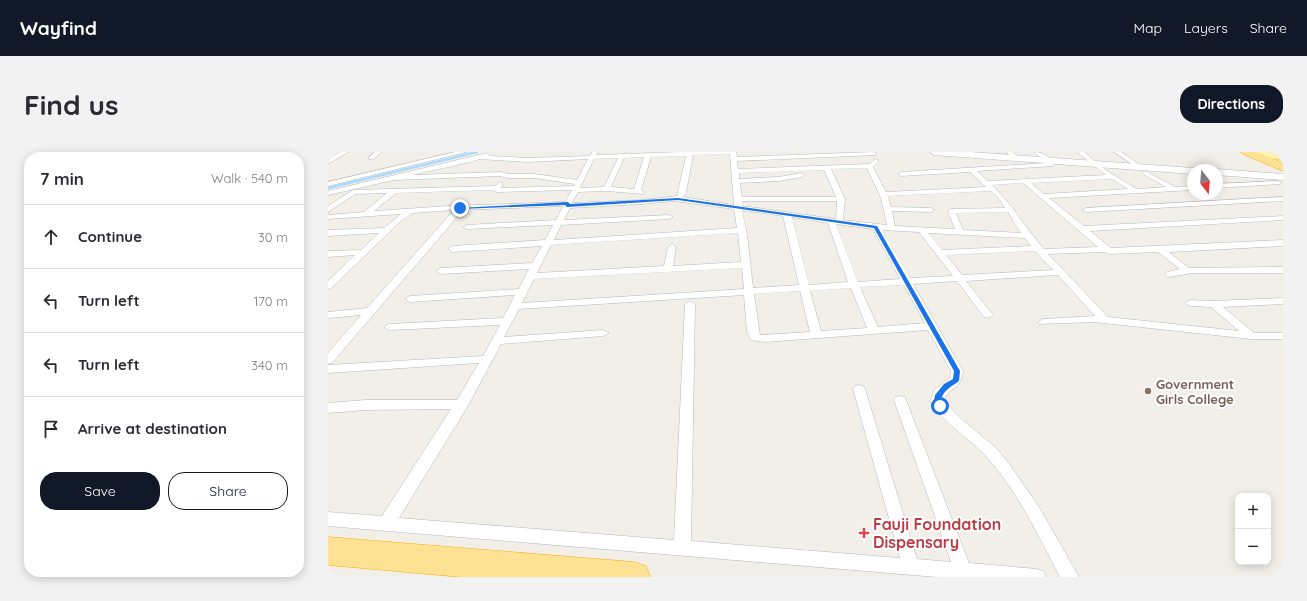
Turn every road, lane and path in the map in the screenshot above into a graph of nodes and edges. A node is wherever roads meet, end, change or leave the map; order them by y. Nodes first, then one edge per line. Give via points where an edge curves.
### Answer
1 (345, 152) edge
2 (379, 152) edge
3 (463, 152) edge
4 (498, 152) edge
5 (531, 152) edge
6 (565, 152) edge
7 (934, 152) edge
8 (1037, 152) edge
9 (1080, 152) edge
10 (1117, 152) edge
11 (1248, 152) edge
12 (874, 153) edge
13 (1269, 153) edge
14 (636, 154) edge
15 (690, 154) junction
16 (732, 154) edge
17 (1283, 154) edge
18 (648, 155) junction
19 (1013, 155) edge
20 (480, 157) junction
21 (592, 157) edge
22 (1283, 157) edge
23 (371, 158) dead end
24 (561, 158) junction
25 (621, 159) junction
26 (523, 160) junction
27 (1048, 160) junction
28 (1283, 161) edge
29 (328, 162) edge
30 (1094, 164) junction
31 (871, 166) junction
32 (1283, 167) edge
33 (972, 170) junction
34 (1143, 170) junction
35 (828, 171) junction
36 (1187, 171) edge
37 (1223, 173) edge
38 (901, 174) dead end
39 (506, 176) junction
40 (735, 176) junction
41 (1113, 176) junction
42 (395, 178) junction
43 (1024, 181) junction
44 (1281, 182) edge
45 (328, 184) edge
46 (577, 186) junction
47 (989, 186) junction
48 (1223, 186) edge
49 (497, 188) junction
50 (1187, 188) edge
51 (469, 189) junction
52 (607, 189) junction
53 (1174, 189) junction
54 (518, 190) junction
55 (394, 191) junction
56 (1136, 191) junction
57 (353, 192) junction
58 (328, 193) edge
59 (884, 194) junction
60 (1042, 196) junction
61 (678, 199) junction
62 (841, 199) junction
63 (1283, 199) edge
64 (738, 203) junction
65 (568, 205) junction
66 (504, 206) junction
67 (1161, 206) junction
68 (449, 208) junction
69 (460, 208) junction
70 (888, 209) junction
71 (328, 210) edge
72 (931, 210) dead end
73 (1010, 210) junction
74 (1086, 210) dead end
75 (411, 211) junction
76 (366, 214) junction
77 (787, 215) junction
78 (328, 217) edge
79 (669, 217) dead end
80 (1283, 218) edge
81 (835, 222) junction
82 (558, 223) junction
83 (1190, 224) junction
84 (467, 227) dead end
85 (876, 227) junction
86 (892, 229) junction
87 (1083, 229) junction
88 (386, 230) junction
89 (741, 230) junction
90 (922, 230) junction
91 (960, 232) junction
92 (328, 233) edge
93 (1028, 236) junction
94 (548, 243) junction
95 (1283, 243) edge
96 (672, 247) dead end
97 (452, 249) dead end
98 (1105, 249) junction
99 (1040, 250) junction
100 (1161, 250) junction
101 (364, 252) junction
102 (940, 253) junction
103 (328, 254) edge
104 (745, 265) junction
105 (668, 269) junction
106 (1186, 270) junction
107 (1283, 270) edge
108 (441, 271) dead end
109 (534, 271) junction
110 (1060, 272) junction
111 (1170, 274) dead end
112 (959, 278) junction
113 (907, 281) junction
114 (854, 284) junction
115 (328, 286) edge
116 (804, 287) junction
117 (748, 290) junction
118 (523, 292) junction
119 (410, 299) dead end
120 (1283, 302) edge
121 (1190, 303) dead end
122 (690, 304) dead end
123 (1214, 304) junction
124 (516, 306) junction
125 (371, 311) junction
126 (328, 315) edge
127 (988, 315) dead end
128 (1105, 320) junction
129 (508, 321) junction
130 (1043, 322) dead end
131 (933, 326) junction
132 (390, 327) dead end
133 (874, 331) junction
134 (603, 333) dead end
135 (816, 335) junction
136 (1251, 336) junction
137 (1283, 336) edge
138 (498, 341) junction
139 (488, 359) junction
140 (328, 360) edge
141 (328, 369) edge
142 (859, 388) dead end
143 (900, 400) dead end
144 (462, 404) junction
145 (328, 408) edge
146 (328, 519) edge
147 (386, 524) junction
148 (682, 548) junction
149 (328, 551) edge
150 (912, 567) junction
151 (963, 571) junction
152 (634, 577) edge
153 (1037, 577) edge
154 (1070, 577) edge

1 - 29 street
2 - 23 street
3 - 45 street
4 - 20 street
5 - 26 street
6 - 24 street
7 - 19 street
8 - 27 street
9 - 30 street
10 - 34 street
11 - 13 main road
11 - 32 highway
12 - 16 street
12 - 31 street via 876,161
13 - 17 main road
13 - 22 main road
13 - 28 highway
14 - 18 street
14 - 25 street
15 - 16 street
15 - 18 street
15 - 61 street via 682,193
16 - 40 street
18 - 52 street via 639,192
19 - 27 street
20 - 26 street
20 - 42 street
21 - 24 street
21 - 25 street
21 - 46 street
24 - 26 street
25 - 52 street
26 - 39 street
27 - 30 street
27 - 33 street via 1050,165
30 - 34 street
30 - 41 street
31 - 35 street
31 - 59 street
33 - 38 street
33 - 47 street
34 - 36 street
34 - 53 street
35 - 40 street via 778,179
35 - 62 street
37 - 44 street via 1262,176
39 - 42 street via 501,174
39 - 46 street via 534,176
39 - 49 street
40 - 64 street
41 - 43 street
41 - 56 street
42 - 58 street
43 - 47 street
43 - 60 street
44 - 48 street
46 - 52 street
46 - 54 street
46 - 65 street
47 - 59 street
47 - 73 street
49 - 51 street
49 - 54 street via 496,190
50 - 53 street
51 - 55 street
51 - 68 street
53 - 56 street
54 - 66 street
55 - 57 street
55 - 76 street
56 - 60 street
56 - 67 street
57 - 58 street
57 - 71 street
59 - 70 street
60 - 87 street
61 - 64 street
61 - 65 street
62 - 64 street
62 - 81 street via 841,210
63 - 67 street
64 - 77 street
64 - 89 street
65 - 66 street
65 - 82 street
66 - 69 street
67 - 74 street
67 - 83 street
68 - 69 street
68 - 75 street
69 - 125 street
70 - 72 street
70 - 86 street
73 - 91 street via 953,211
73 - 93 street
75 - 76 street
75 - 88 street
76 - 78 street
77 - 81 street
77 - 116 street
79 - 82 street
80 - 83 street
81 - 85 street
81 - 114 street
82 - 84 street
82 - 94 street
83 - 87 street
85 - 86 street
85 - 113 street
86 - 90 street
87 - 98 street
88 - 92 street
88 - 101 street
89 - 94 street
89 - 104 street
90 - 91 street
90 - 102 street
91 - 93 street
93 - 99 street
94 - 97 street
94 - 109 street
95 - 100 street
96 - 105 street
98 - 99 street
98 - 100 street
99 - 102 street
99 - 110 street
100 - 106 street
101 - 103 street
101 - 115 street
102 - 112 street
104 - 105 street
104 - 117 street
105 - 109 street
106 - 107 street
106 - 111 street
108 - 109 street
109 - 118 street
110 - 112 street
110 - 128 street
112 - 113 street
112 - 127 street
113 - 114 street
113 - 131 street
114 - 116 street
114 - 133 street
116 - 117 street
116 - 135 street
117 - 124 street
117 - 135 street via 752,332 755,338
118 - 119 street
118 - 124 street
120 - 123 street
121 - 123 street
122 - 148 street
123 - 136 street
124 - 129 street
125 - 126 street
125 - 140 street
128 - 130 street via 1073,319
128 - 136 street
129 - 132 street
129 - 138 street
131 - 133 street
131 - 154 street via 958,376 940,392 937,401 1001,464 1024,496
133 - 135 street
134 - 138 street
136 - 137 street
138 - 139 street
139 - 141 street
139 - 144 street
142 - 150 street
143 - 151 street
144 - 145 street
144 - 147 street
146 - 147 street
147 - 148 street
148 - 150 street
149 - 152 highway
150 - 151 street
151 - 153 street

